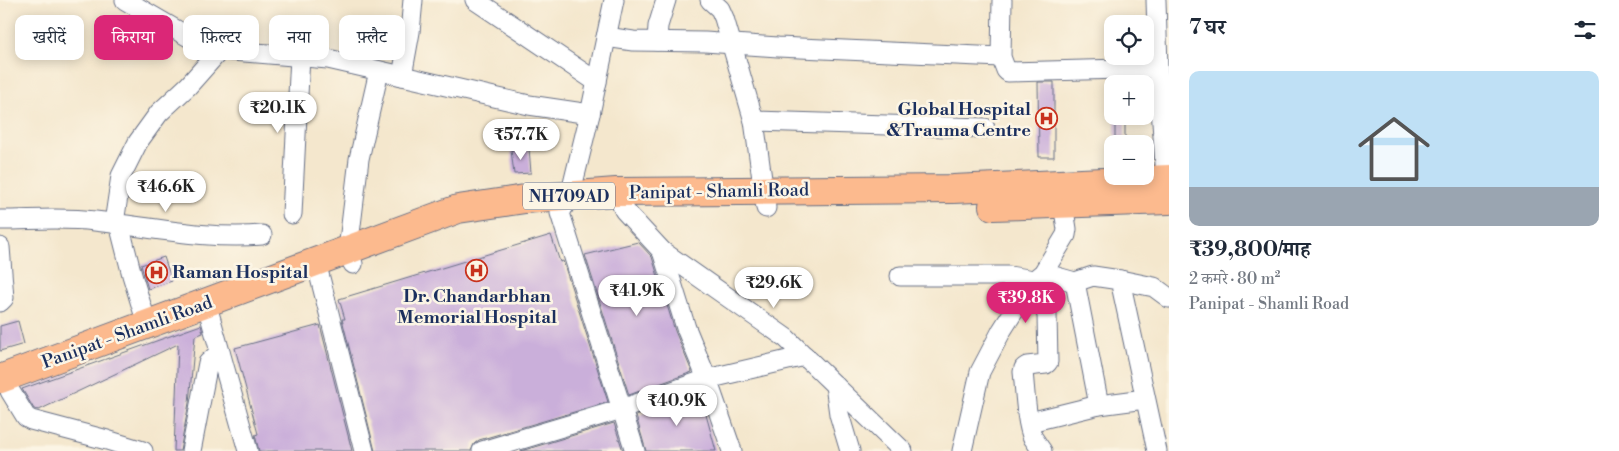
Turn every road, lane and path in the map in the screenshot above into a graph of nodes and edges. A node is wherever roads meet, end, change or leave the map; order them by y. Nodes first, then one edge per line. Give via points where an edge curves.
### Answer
1 (127, 0) edge
2 (413, 0) edge
3 (475, 0) edge
4 (614, 0) edge
5 (666, 0) edge
6 (710, 0) edge
7 (1002, 0) edge
8 (1156, 0) edge
9 (183, 34) edge
10 (606, 37) junction
11 (657, 41) junction
12 (731, 44) junction
13 (1001, 58) junction
14 (329, 59) edge
15 (211, 60) edge
16 (300, 60) edge
17 (1158, 68) junction
18 (379, 71) junction
19 (402, 76) junction
20 (597, 82) junction
21 (590, 114) junction
22 (754, 122) junction
23 (985, 128) dead end
24 (1168, 190) edge
25 (765, 199) junction
26 (620, 201) junction
27 (565, 204) junction
28 (1063, 204) junction
29 (292, 214) dead end
30 (0, 220) edge
31 (116, 224) junction
32 (262, 235) dead end
33 (0, 247) edge
34 (662, 251) junction
35 (351, 257) junction
36 (318, 269) junction
37 (900, 276) dead end
38 (1038, 277) junction
39 (1120, 280) junction
40 (1074, 282) junction
41 (1169, 298) edge
42 (0, 302) edge
43 (208, 310) junction
44 (148, 324) junction
45 (220, 352) junction
46 (805, 356) junction
47 (707, 378) junction
48 (835, 385) junction
49 (3, 389) edge
50 (1145, 399) junction
51 (1098, 405) junction
52 (622, 409) junction
53 (1030, 424) junction
54 (106, 446) edge
55 (1169, 450) edge
56 (142, 451) edge
57 (191, 451) edge
58 (248, 451) edge
59 (364, 451) edge
60 (482, 451) edge
61 (635, 451) edge
62 (732, 451) edge
63 (850, 451) edge
64 (903, 451) edge
65 (962, 451) edge
66 (1042, 451) edge
67 (1157, 451) edge
68 (1163, 451) edge

1 - 9 street
2 - 19 street
3 - 20 street
4 - 10 street
5 - 11 street
6 - 12 street via 720,9
7 - 13 street
8 - 17 street
10 - 11 street
10 - 20 street
11 - 12 street
12 - 13 street
12 - 22 street
13 - 17 street via 1006,70 1012,72
14 - 18 street
15 - 31 street via 160,113 138,142 121,176
16 - 29 street
17 - 24 street
18 - 19 street
18 - 35 street via 359,159
19 - 21 street via 529,105
20 - 21 street
21 - 27 street
22 - 23 street
22 - 25 street
24 - 25 highway, Panipat - Shamli Road / NH709AD via 953,188
24 - 28 highway, Panipat - Shamli Road / NH709AD
25 - 26 highway, Panipat - Shamli Road / NH709AD
25 - 28 highway, Panipat - Shamli Road / NH709AD via 954,207
26 - 27 highway, Panipat - Shamli Road / NH709AD
26 - 34 street
27 - 35 highway, Panipat - Shamli Road / NH709AD via 525,199 458,209
27 - 52 street
28 - 38 street via 1066,235
30 - 31 street via 70,218
31 - 32 street via 202,234
31 - 44 street
33 - 42 street via 4,298
34 - 46 street via 786,338
34 - 47 street via 686,328
35 - 36 highway, Panipat - Shamli Road / NH709AD
36 - 43 highway, Panipat - Shamli Road / NH709AD
36 - 59 street
37 - 38 street
38 - 40 street
38 - 53 street via 1047,315 1048,362 1023,369
38 - 65 street via 1002,330 980,372
39 - 40 street via 1093,276
39 - 41 street via 1154,287
39 - 50 street
40 - 51 street
43 - 44 highway, Panipat - Shamli Road / NH709AD
43 - 45 street
43 - 49 highway, Panipat - Shamli Road / NH709AD
44 - 49 highway, Panipat - Shamli Road / NH709AD
45 - 57 street via 208,363
45 - 58 street
46 - 47 street
46 - 48 street
47 - 52 street
47 - 62 street
48 - 63 street
48 - 64 street
49 - 54 street via 31,420
50 - 51 street
50 - 67 street
51 - 53 street
52 - 60 street
52 - 61 street
53 - 66 street via 1033,438
54 - 56 street
55 - 68 street

